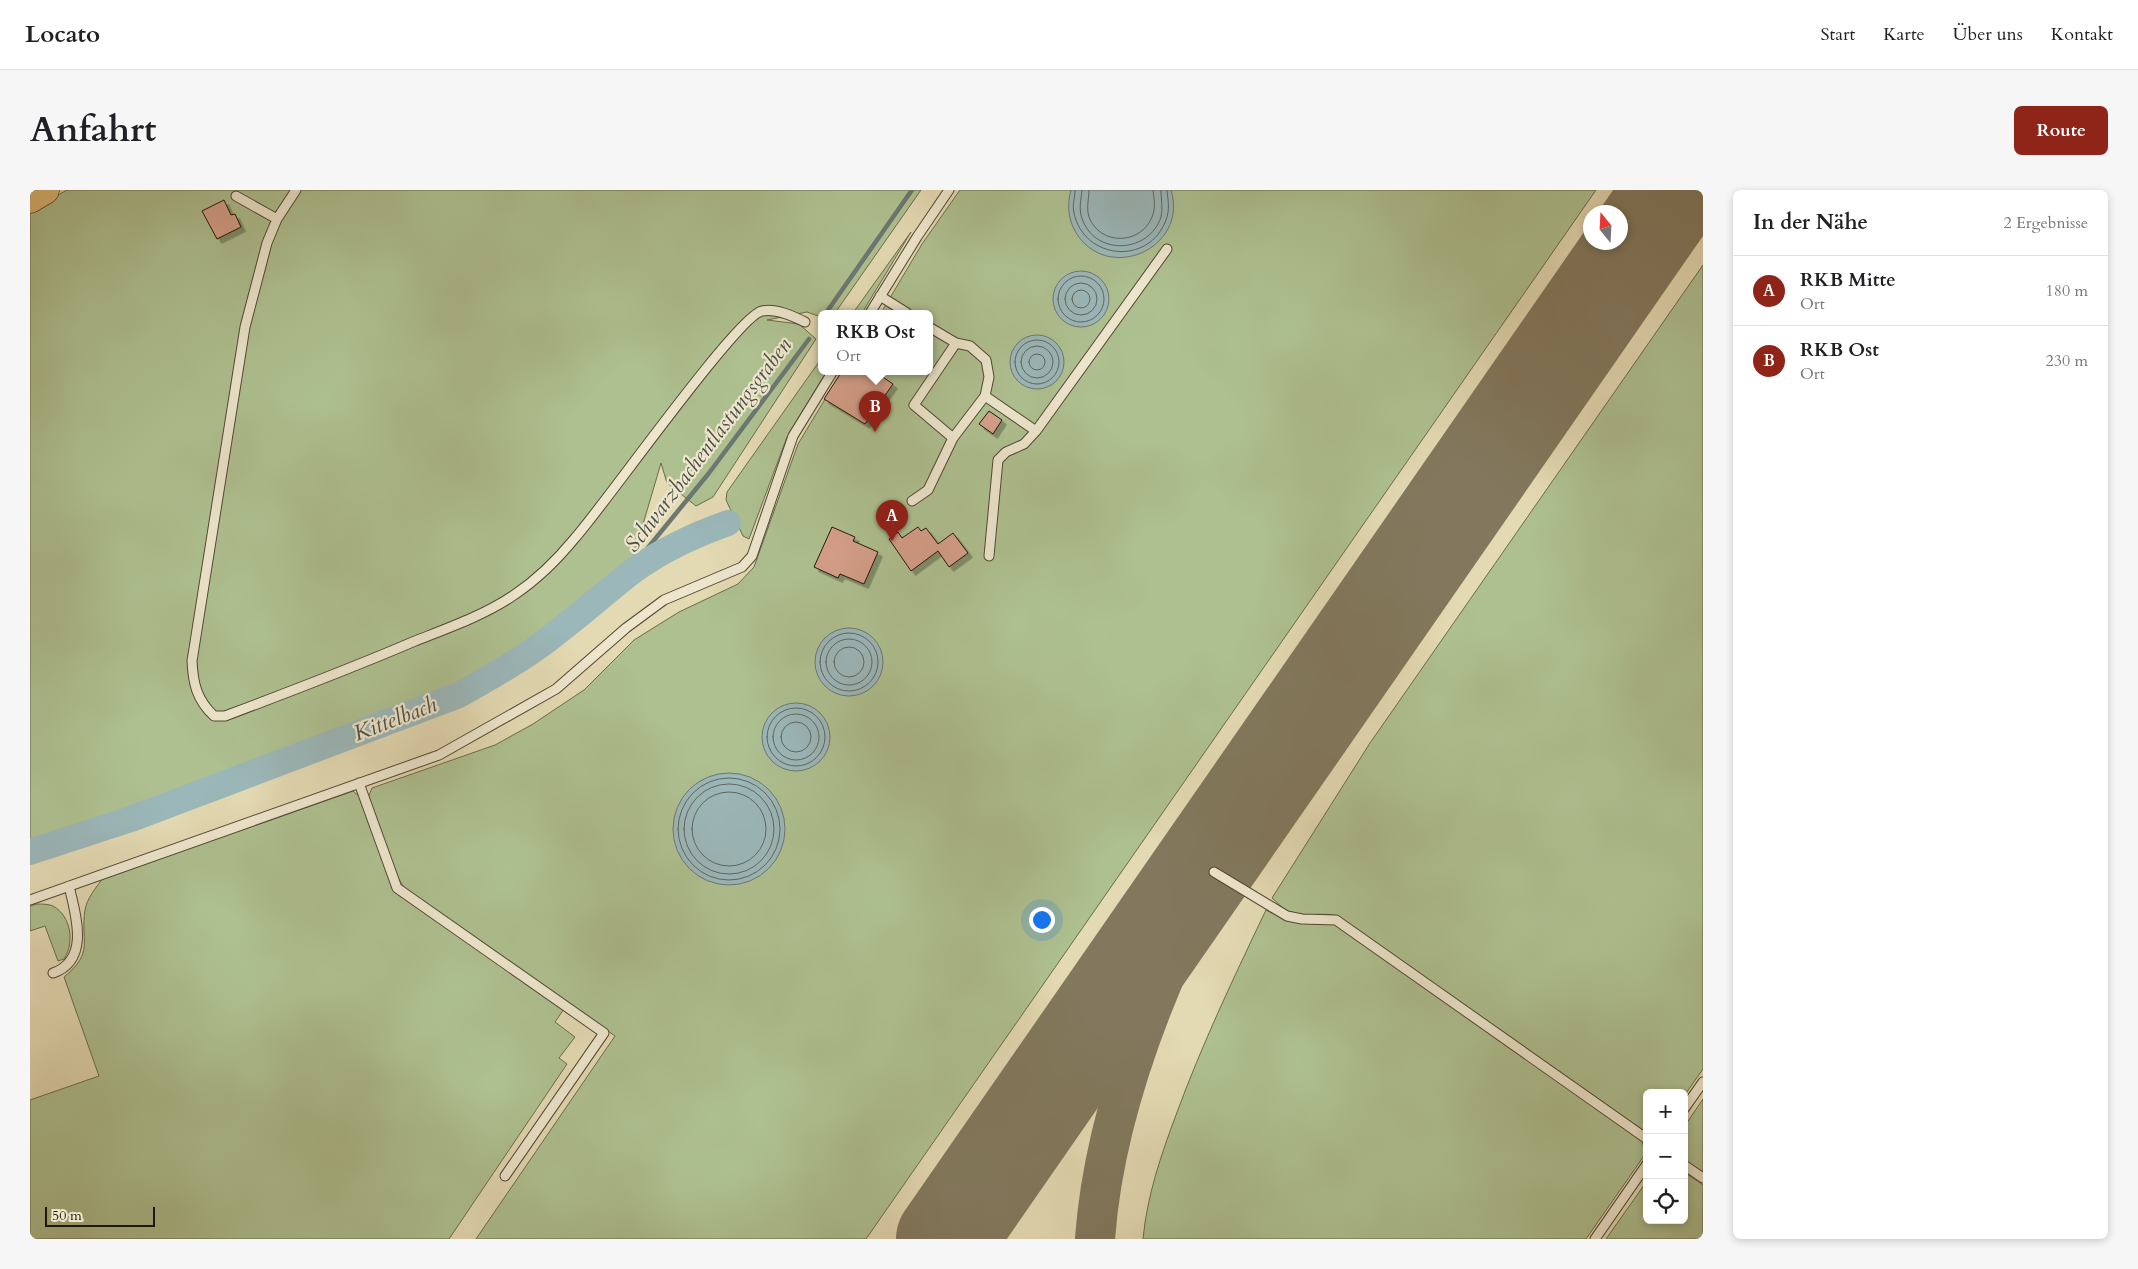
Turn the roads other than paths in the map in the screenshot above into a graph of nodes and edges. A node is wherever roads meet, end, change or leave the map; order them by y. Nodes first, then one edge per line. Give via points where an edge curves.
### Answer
1 (45, 190) edge
2 (296, 190) edge
3 (949, 190) edge
4 (236, 196) dead end
5 (30, 198) edge
6 (277, 219) junction
7 (1167, 249) dead end
8 (880, 296) junction
9 (872, 310) edge
10 (902, 310) edge
11 (806, 322) dead end
12 (933, 329) edge
13 (956, 343) junction
14 (831, 375) edge
15 (984, 396) junction
16 (1036, 431) junction
17 (953, 438) junction
18 (912, 501) dead end
19 (988, 556) dead end
20 (359, 783) junction
21 (1214, 872) dead end
22 (70, 886) junction
23 (30, 900) edge
24 (53, 973) dead end
25 (1703, 1082) edge
26 (1688, 1103) edge
27 (1643, 1136) edge
28 (1688, 1168) edge
29 (1643, 1170) edge
30 (505, 1176) dead end
31 (1703, 1178) edge
32 (1595, 1239) edge

1 - 5 highway
2 - 6 lane
3 - 8 lane
4 - 6 lane
6 - 11 lane via 267,243 245,327 192,661 197,693 214,716 225,716 326,679 512,596 548,568 577,537 708,365 752,317 762,311 787,314
7 - 16 lane
8 - 9 lane
8 - 10 lane
12 - 13 lane
13 - 15 lane via 970,346 986,360 989,377
13 - 17 lane via 914,405
14 - 20 lane via 793,436 752,556 742,567 664,600 626,628 556,689 440,755
15 - 16 lane
15 - 17 lane
16 - 19 lane via 1024,444 1006,452 998,460
17 - 18 lane via 928,490
20 - 22 lane
20 - 30 lane via 397,888 604,1032
21 - 27 lane via 1287,916 1336,920
22 - 23 lane
22 - 24 lane via 77,948 67,966
25 - 26 lane
28 - 31 lane
29 - 32 lane

